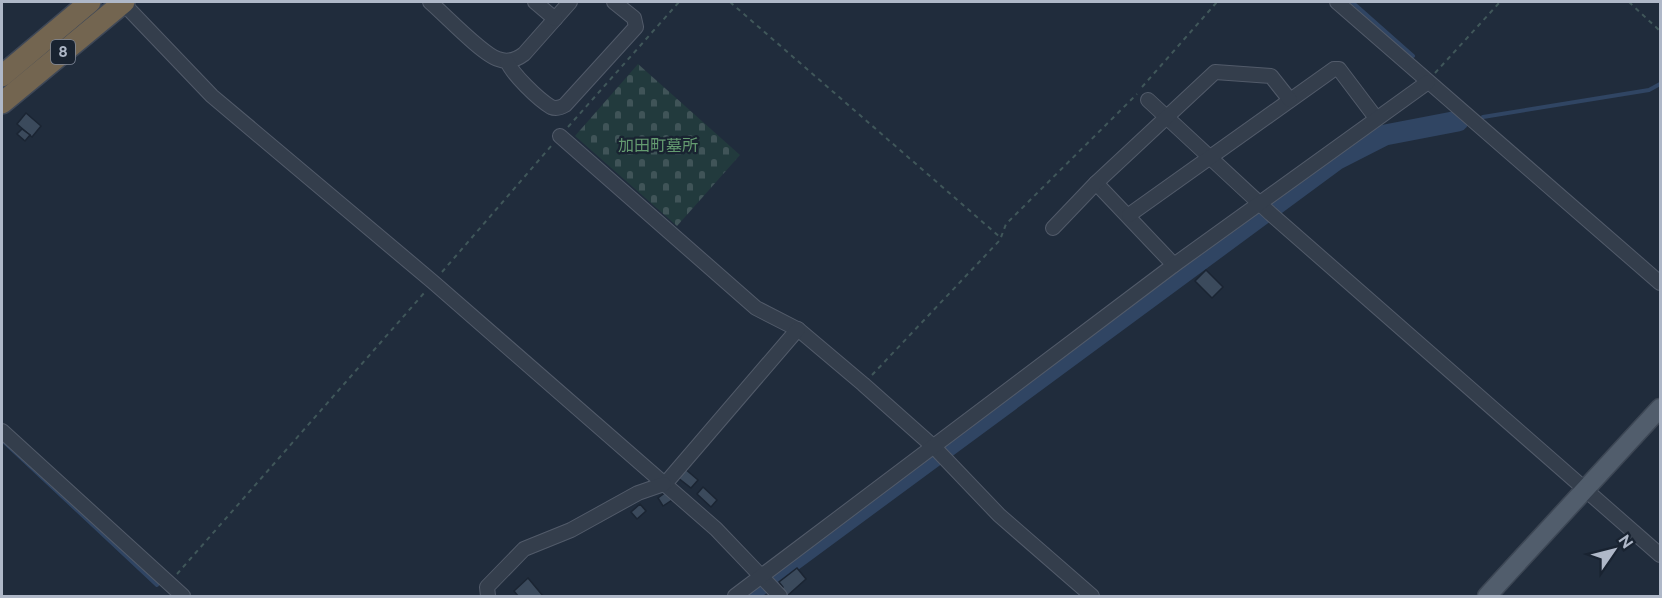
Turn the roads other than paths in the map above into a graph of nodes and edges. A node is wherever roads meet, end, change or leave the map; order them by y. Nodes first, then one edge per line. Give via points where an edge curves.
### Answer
1 (90, 2) edge
2 (123, 2) edge
3 (535, 2) edge
4 (570, 2) edge
5 (614, 2) edge
6 (1338, 2) edge
7 (439, 4) edge
8 (555, 19) junction
9 (507, 61) junction
10 (2, 76) edge
11 (1428, 82) junction
12 (1148, 100) dead end
13 (1290, 100) junction
14 (2, 103) edge
15 (1166, 116) junction
16 (1376, 118) junction
17 (560, 136) road end
18 (1212, 158) junction
19 (1096, 183) junction
20 (1265, 208) junction
21 (1129, 215) junction
22 (1053, 228) dead end
23 (1174, 265) junction
24 (1660, 283) edge
25 (798, 329) junction
26 (1660, 408) edge
27 (2, 430) edge
28 (938, 451) junction
29 (664, 484) junction
30 (1587, 490) junction
31 (1660, 555) edge
32 (763, 581) junction
33 (183, 597) edge
34 (488, 597) edge
35 (735, 597) edge
36 (780, 597) edge
37 (1092, 597) edge
38 (1487, 597) edge

1 - 10 highway, 8
2 - 14 highway, 8
2 - 29 street via 212,96 434,282
3 - 8 street
4 - 8 street
5 - 9 street via 634,18 636,27 560,108 551,107 511,71
6 - 11 street
7 - 9 street via 493,57
8 - 9 street via 524,54
11 - 16 street
11 - 24 street
12 - 15 street
13 - 15 street via 1271,76 1215,72
13 - 16 street via 1339,69
13 - 18 street
15 - 18 street
15 - 19 street
16 - 20 street
17 - 25 street via 756,308
18 - 20 street
18 - 21 street
19 - 21 street
19 - 22 street
20 - 23 street
20 - 30 street
21 - 23 street
23 - 28 street
25 - 28 street
25 - 29 street
26 - 30 main road
27 - 33 street
28 - 32 street
28 - 37 street via 999,515
29 - 32 street via 716,529
29 - 34 street via 524,549 487,587
30 - 31 street
30 - 38 main road
32 - 35 street
32 - 36 street

